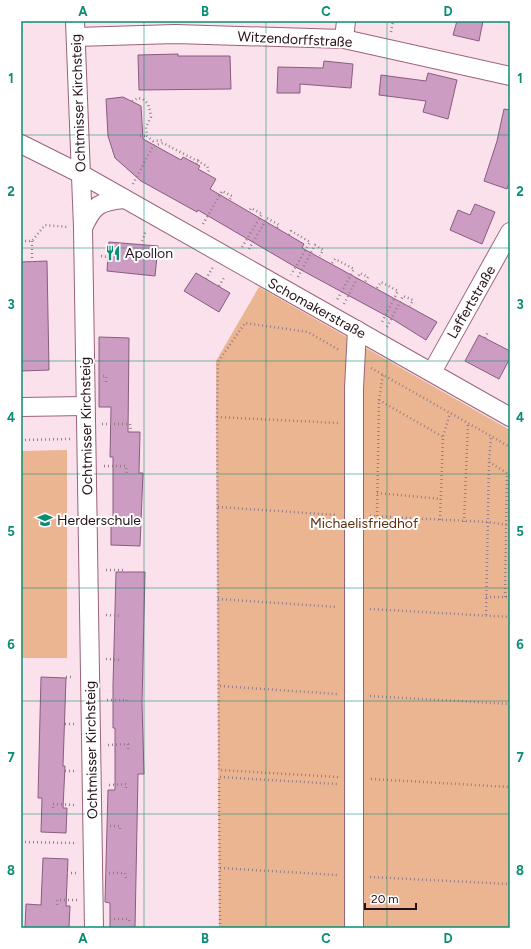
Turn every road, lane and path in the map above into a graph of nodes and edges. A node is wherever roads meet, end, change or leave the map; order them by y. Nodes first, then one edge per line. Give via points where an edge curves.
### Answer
1 (346, 21) edge
2 (175, 28) edge
3 (75, 29) edge
4 (344, 39) junction
5 (510, 76) edge
6 (132, 101) dead end
7 (146, 126) junction
8 (142, 127) dead end
9 (140, 136) dead end
10 (147, 136) junction
11 (164, 140) dead end
12 (153, 141) junction
13 (21, 144) edge
14 (153, 146) junction
15 (80, 174) junction
16 (207, 174) dead end
17 (125, 199) junction
18 (229, 201) dead end
19 (249, 212) dead end
20 (83, 228) junction
21 (277, 228) dead end
22 (510, 232) edge
23 (289, 235) dead end
24 (195, 239) junction
25 (21, 240) edge
26 (32, 241) junction
27 (320, 256) dead end
28 (32, 262) dead end
29 (238, 262) junction
30 (332, 263) dead end
31 (365, 282) dead end
32 (377, 288) dead end
33 (287, 290) junction
34 (410, 306) dead end
35 (332, 316) junction
36 (357, 330) junction
37 (488, 332) dead end
38 (485, 338) dead end
39 (376, 341) junction
40 (432, 372) junction
41 (383, 374) dead end
42 (379, 400) junction
43 (85, 406) junction
44 (21, 407) edge
45 (450, 413) dead end
46 (510, 417) edge
47 (354, 424) junction
48 (468, 424) dead end
49 (85, 431) junction
50 (131, 432) dead end
51 (491, 436) dead end
52 (443, 437) junction
53 (21, 440) edge
54 (489, 462) junction
55 (86, 467) junction
56 (127, 473) dead end
57 (508, 474) edge
58 (377, 493) junction
59 (441, 499) junction
60 (377, 516) dead end
61 (440, 520) dead end
62 (464, 522) dead end
63 (486, 597) junction
64 (505, 597) junction
65 (510, 598) edge
66 (486, 615) dead end
67 (91, 701) junction
68 (126, 703) dead end
69 (91, 746) junction
70 (128, 749) dead end
71 (355, 782) junction
72 (92, 785) junction
73 (510, 787) edge
74 (126, 791) dead end
75 (92, 806) junction
76 (53, 808) dead end
77 (21, 842) edge
78 (93, 845) junction
79 (94, 900) junction
80 (57, 905) dead end
81 (94, 923) edge
82 (130, 924) dead end
83 (220, 928) edge
84 (354, 928) edge

1 - 4 street
2 - 3 street, Witzendorffstraße
2 - 4 street, Witzendorffstraße
3 - 15 street, Ochtmisser Kirchsteig
4 - 5 street, Witzendorffstraße
6 - 7 path via 138,98 148,104 151,117
7 - 8 path
7 - 10 path
9 - 10 path
10 - 12 path
11 - 12 path
12 - 14 path
13 - 15 street, Schomakerstraße
14 - 16 path via 163,143 207,166
14 - 17 path
15 - 17 street, Schomakerstraße
15 - 20 street, Ochtmisser Kirchsteig
17 - 20 street via 108,200 98,205 89,214
17 - 24 street, Schomakerstraße
18 - 24 path via 232,196 222,191
19 - 29 path via 251,208 262,214
20 - 26 path via 45,225
20 - 43 street, Ochtmisser Kirchsteig
21 - 29 path via 279,225 267,218
22 - 40 street, Laffertstraße
23 - 33 path via 291,232 310,242
24 - 29 street, Schomakerstraße
25 - 26 path
26 - 28 path
27 - 33 path via 324,250 315,245
29 - 33 street, Schomakerstraße
30 - 35 path via 335,259 354,269
31 - 35 path via 368,277 360,273
32 - 39 path via 381,282 398,291
33 - 35 street, Schomakerstraße
34 - 39 path via 412,300 403,296
35 - 36 street, Schomakerstraße
36 - 39 street, Schomakerstraße
36 - 47 street
37 - 38 path
39 - 40 street, Schomakerstraße
40 - 46 street, Schomakerstraße
41 - 42 path
42 - 52 path
42 - 58 path
43 - 44 street
43 - 49 street, Ochtmisser Kirchsteig
45 - 52 path
47 - 71 street
47 - 71 path via 216,417 219,770
48 - 62 path
49 - 50 path via 130,424
49 - 53 path
49 - 55 street, Ochtmisser Kirchsteig
51 - 54 path
52 - 59 path
54 - 57 path
54 - 63 path
55 - 56 path via 126,466
55 - 67 street, Ochtmisser Kirchsteig
57 - 64 path
58 - 59 path
58 - 60 path
59 - 61 path
63 - 64 path
63 - 66 path
64 - 65 path
67 - 68 path via 127,700
67 - 69 street, Ochtmisser Kirchsteig
69 - 70 path via 128,744
69 - 72 street, Ochtmisser Kirchsteig
71 - 73 path
71 - 83 path via 219,776
71 - 84 street
72 - 74 path via 126,784
72 - 75 street, Ochtmisser Kirchsteig
75 - 76 path via 53,804
75 - 78 street, Ochtmisser Kirchsteig
77 - 78 path
78 - 79 street, Ochtmisser Kirchsteig
79 - 80 path via 57,900
79 - 81 street, Ochtmisser Kirchsteig
81 - 82 path via 128,919

